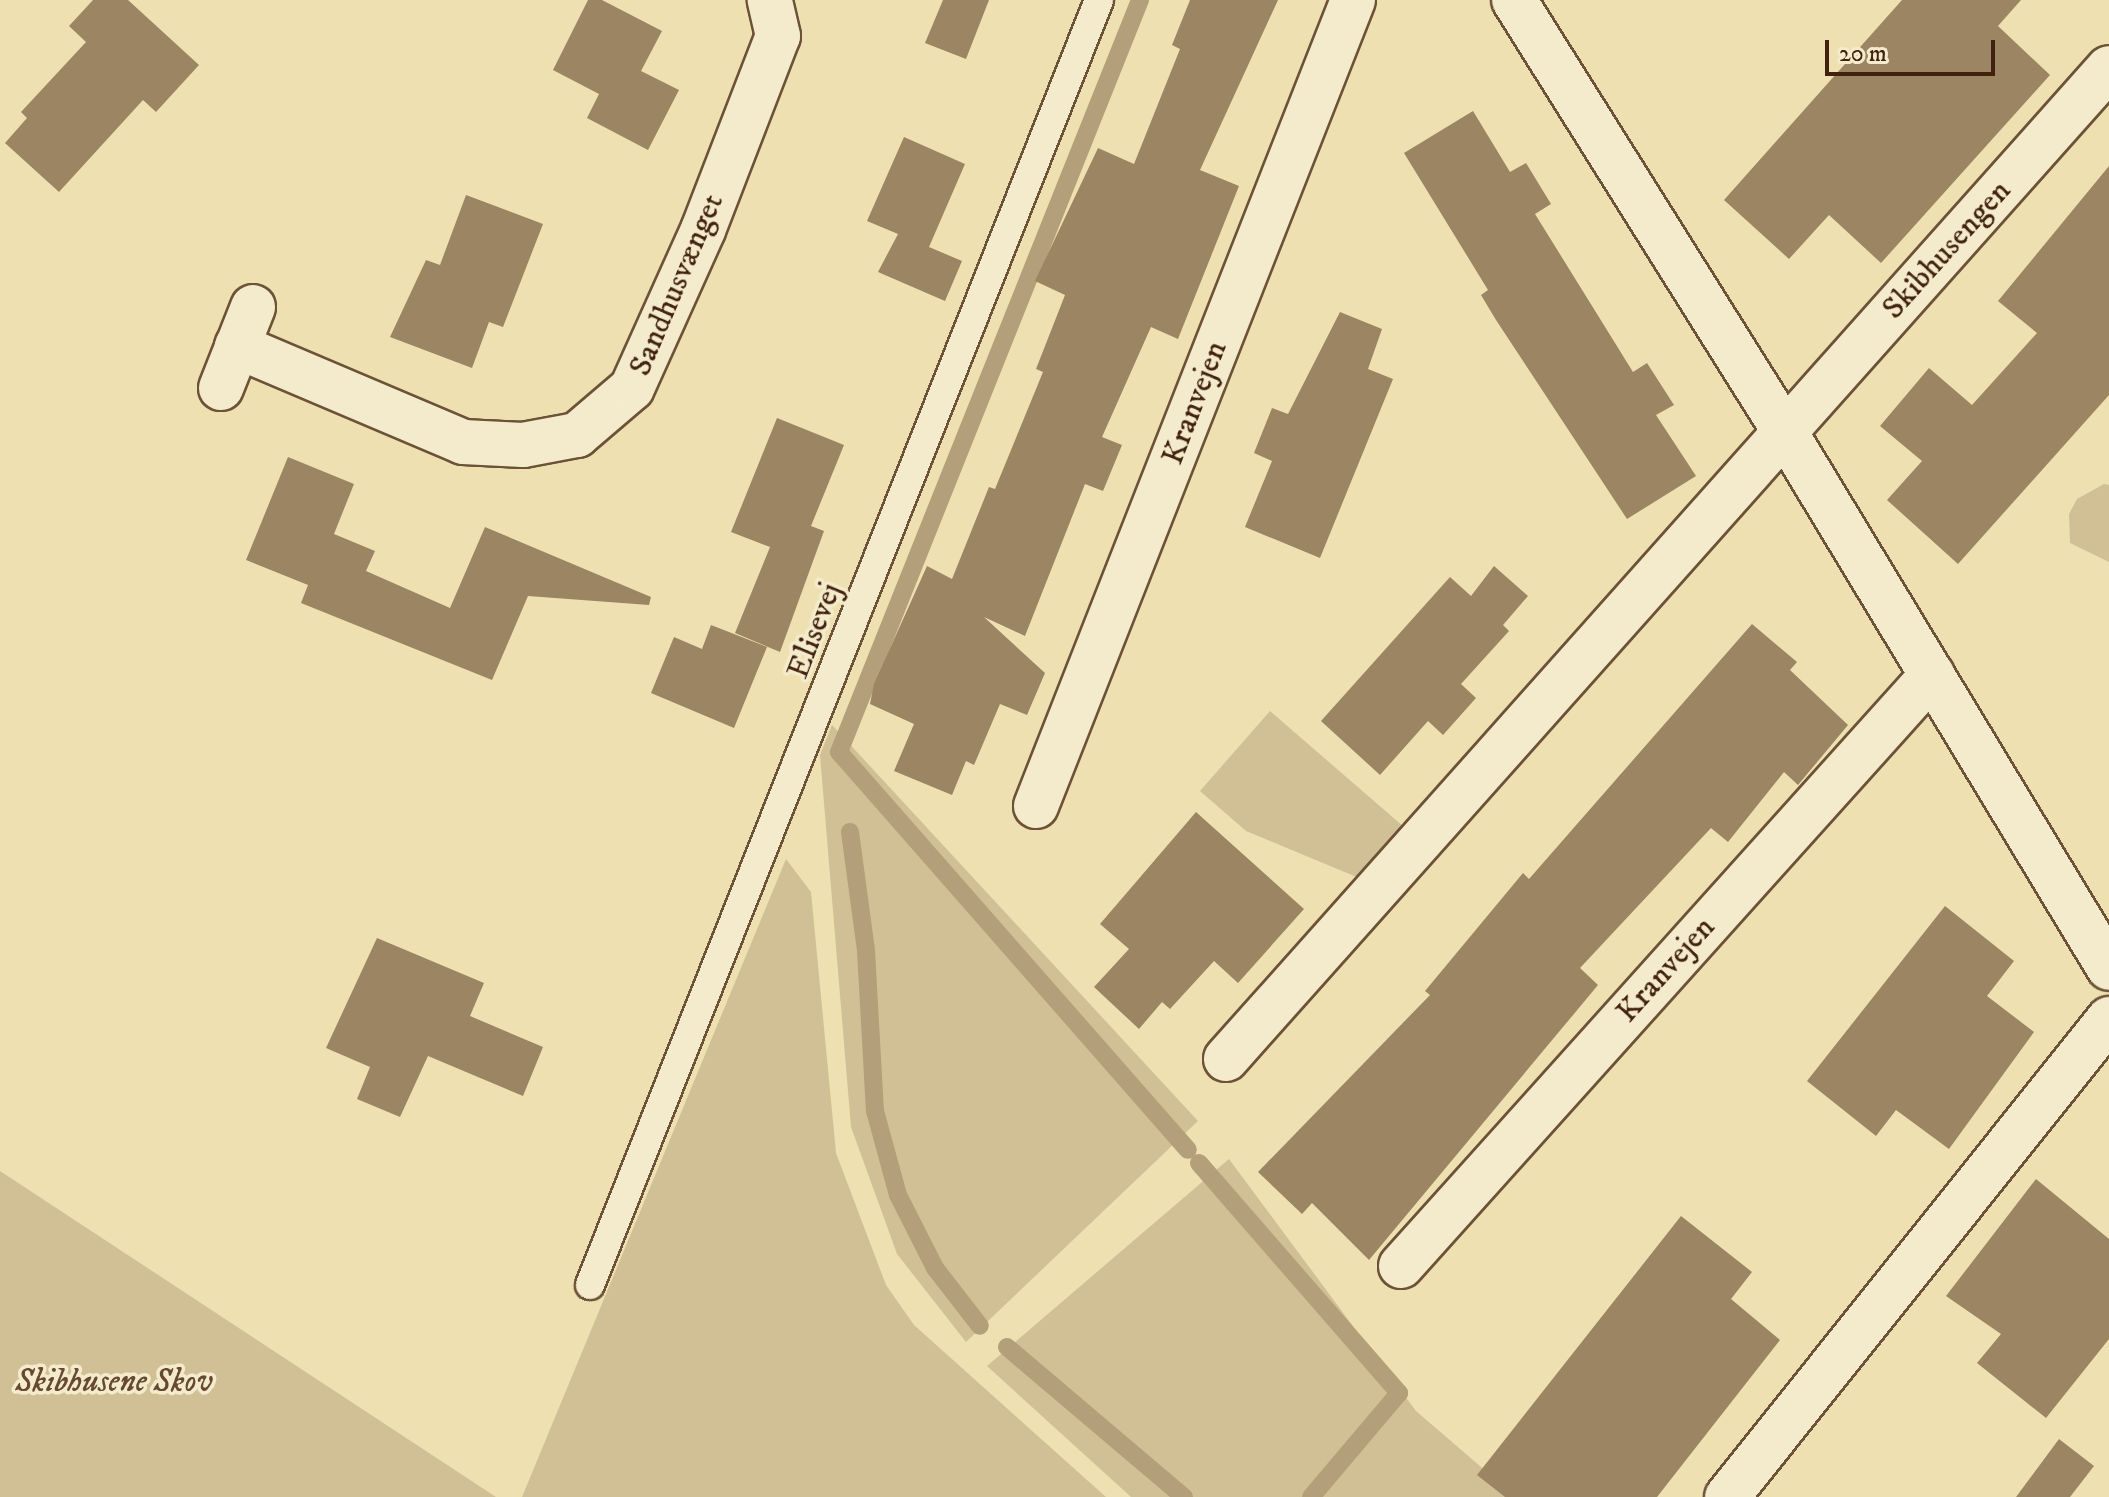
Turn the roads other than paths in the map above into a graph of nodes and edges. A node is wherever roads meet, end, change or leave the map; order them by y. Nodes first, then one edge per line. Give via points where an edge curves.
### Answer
1 (770, 0) edge
2 (1099, 0) edge
3 (1353, 0) edge
4 (1514, 0) edge
5 (2109, 68) edge
6 (221, 388) dead end
7 (1785, 432) junction
8 (1932, 675) junction
9 (1036, 806) dead end
10 (2109, 968) edge
11 (2109, 1019) edge
12 (1226, 1059) dead end
13 (1401, 1266) dead end
14 (590, 1285) dead end
15 (1727, 1497) edge

1 - 6 street, Sandhusvænget via 778,36 703,230 632,388 577,435 523,445 463,442 245,326
2 - 14 lane, Elisevej
3 - 9 street, Kranvejen
4 - 7 street
5 - 7 street, Skibhusengen
7 - 8 street
7 - 12 street
8 - 10 street
8 - 13 street, Kranvejen
11 - 15 street

